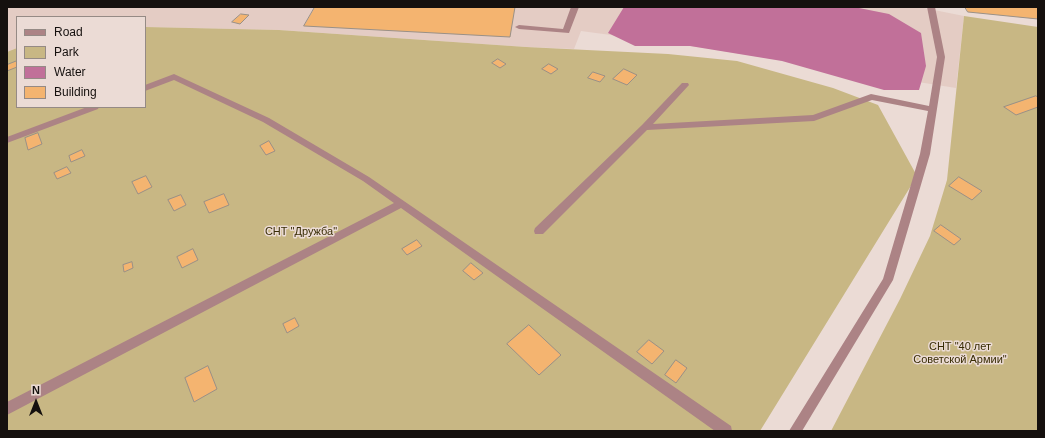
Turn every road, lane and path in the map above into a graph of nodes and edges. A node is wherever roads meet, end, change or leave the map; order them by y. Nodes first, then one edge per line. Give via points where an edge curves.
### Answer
1 (574, 7) edge
2 (931, 7) edge
3 (519, 28) dead end
4 (685, 85) dead end
5 (146, 88) edge
6 (92, 108) edge
7 (932, 109) junction
8 (645, 128) junction
9 (7, 140) edge
10 (402, 203) junction
11 (540, 231) dead end
12 (7, 409) edge
13 (726, 431) edge
14 (795, 431) edge

1 - 3 lane via 566,31
2 - 7 lane via 941,57
4 - 8 lane
5 - 10 lane via 174,77 266,120
6 - 9 lane
7 - 8 lane via 871,97 814,118
7 - 14 lane via 925,154 888,280
8 - 11 lane
10 - 12 lane
10 - 13 lane

